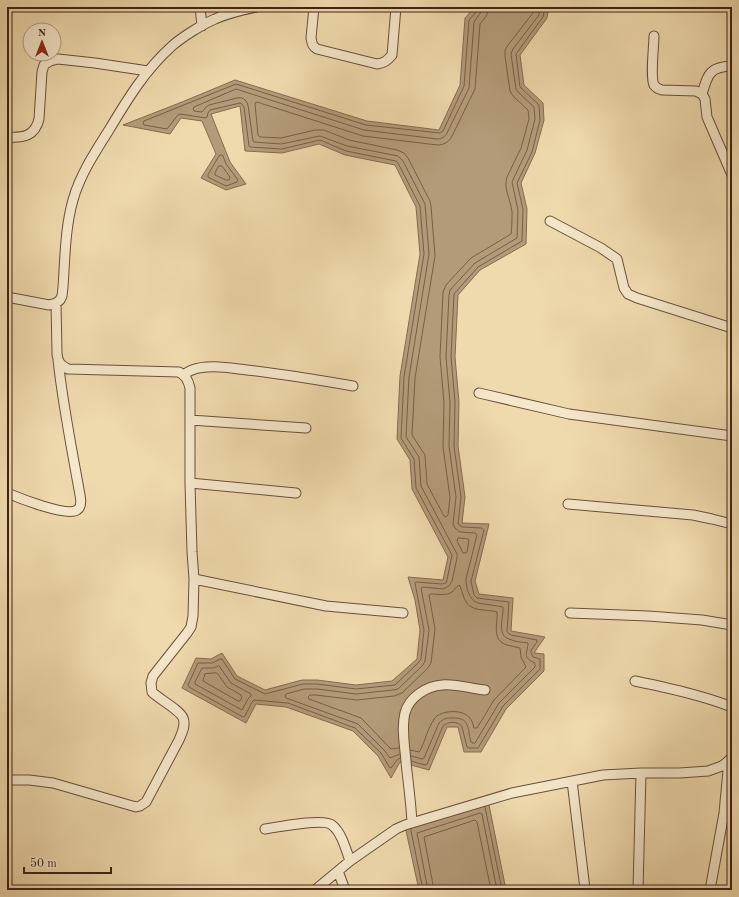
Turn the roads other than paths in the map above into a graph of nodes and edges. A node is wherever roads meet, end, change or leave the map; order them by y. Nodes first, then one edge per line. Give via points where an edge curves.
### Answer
1 (200, 7) edge
2 (256, 7) edge
3 (314, 7) edge
4 (396, 7) edge
5 (202, 26) junction
6 (654, 36) dead end
7 (732, 66) edge
8 (148, 71) junction
9 (702, 94) junction
10 (7, 137) edge
11 (732, 175) edge
12 (550, 221) dead end
13 (7, 297) edge
14 (56, 304) junction
15 (732, 328) edge
16 (58, 360) junction
17 (184, 375) junction
18 (353, 386) dead end
19 (479, 393) dead end
20 (190, 420) junction
21 (306, 428) dead end
22 (732, 436) edge
23 (190, 483) junction
24 (7, 493) edge
25 (296, 493) dead end
26 (568, 504) dead end
27 (732, 524) edge
28 (194, 578) junction
29 (403, 613) dead end
30 (570, 613) dead end
31 (732, 625) edge
32 (635, 681) dead end
33 (485, 690) dead end
34 (732, 706) edge
35 (730, 759) edge
36 (641, 773) junction
37 (7, 780) edge
38 (572, 781) junction
39 (412, 823) junction
40 (265, 829) dead end
41 (350, 861) junction
42 (338, 871) junction
43 (585, 889) dead end
44 (315, 890) edge
45 (345, 890) edge
46 (638, 890) edge
47 (710, 890) edge

1 - 5 street
2 - 5 street via 215,18
3 - 4 street via 314,47 377,64 383,63 392,55
5 - 8 street via 172,45
6 - 9 street via 653,83 657,88 696,91
7 - 9 street via 712,71
8 - 10 street via 58,59 50,61 44,65 42,72 37,126 32,133
8 - 14 street via 93,156 77,187 68,229 62,296
9 - 11 street via 705,98 707,117
12 - 15 street via 617,259 624,288 628,294
13 - 14 street
14 - 16 street
16 - 17 street via 61,366 68,369 179,372
16 - 24 street via 80,506 71,512 53,509
17 - 18 street via 191,370 212,367
17 - 20 street via 190,388
19 - 22 street via 569,414
20 - 21 street
20 - 23 street
23 - 25 street
23 - 28 street
26 - 27 street via 693,515
28 - 29 street via 326,606
28 - 37 street via 191,627 152,679 152,692 184,719 183,732 146,802 136,807 53,783
30 - 31 street via 695,619
32 - 34 street via 690,693
33 - 39 street via 443,684 423,691 408,706 403,730
35 - 36 street via 722,766 708,771 680,774
35 - 47 street via 724,813
36 - 38 street via 603,775
36 - 46 street
38 - 39 street via 512,793
38 - 43 street
39 - 41 street via 396,829
40 - 41 street via 320,822 331,824 340,836
41 - 42 street
42 - 44 street
42 - 45 street

